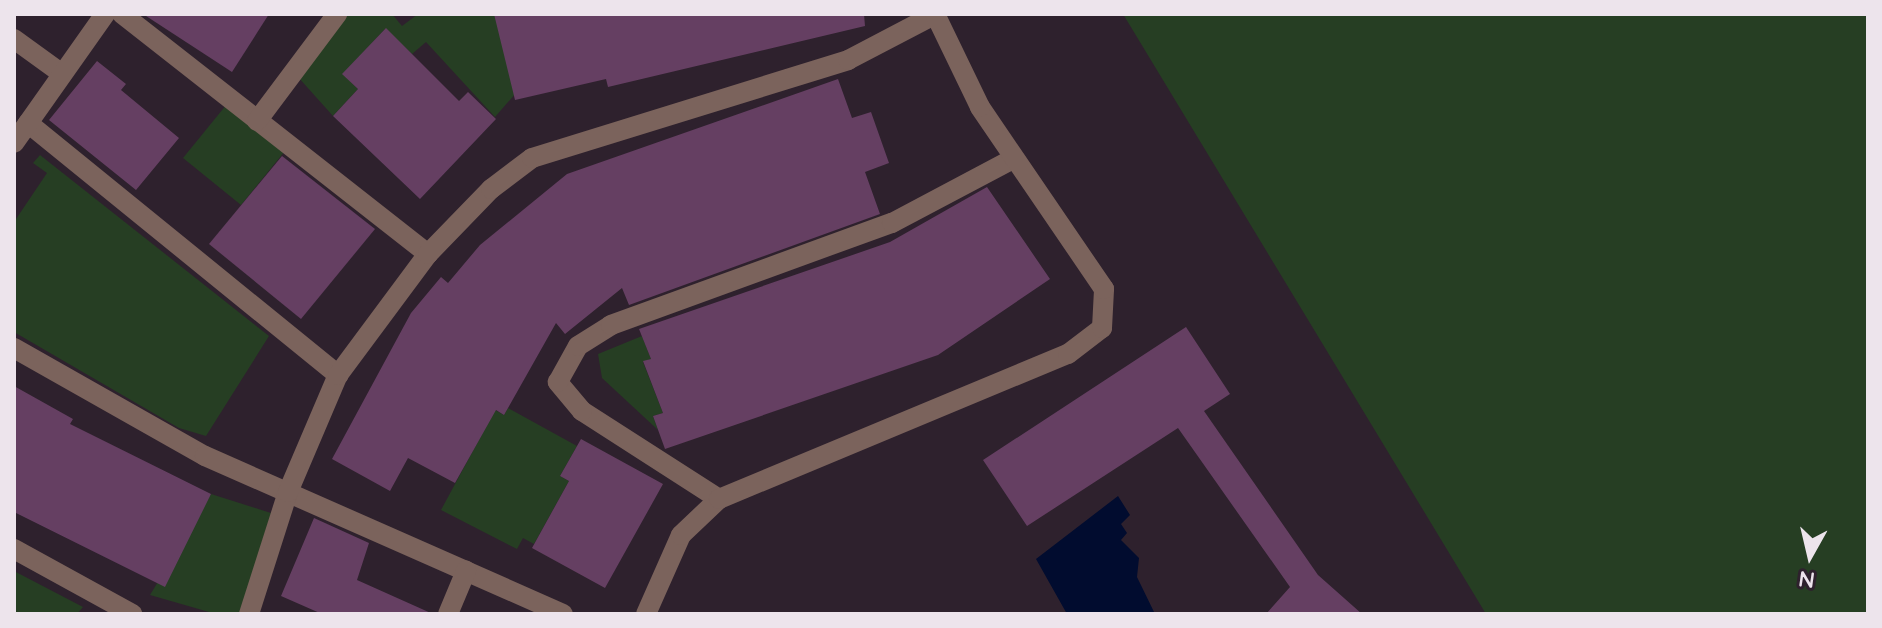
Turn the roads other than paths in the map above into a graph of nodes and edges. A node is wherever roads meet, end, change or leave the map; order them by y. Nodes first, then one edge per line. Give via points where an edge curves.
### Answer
1 (105, 14) edge
2 (122, 14) edge
3 (337, 14) edge
4 (936, 14) edge
5 (14, 39) edge
6 (61, 73) junction
7 (257, 121) junction
8 (28, 123) junction
9 (14, 143) edge
10 (1013, 159) junction
11 (428, 254) junction
12 (14, 348) edge
13 (338, 375) junction
14 (288, 492) junction
15 (719, 499) junction
16 (14, 549) edge
17 (466, 571) junction
18 (96, 606) edge
19 (132, 614) edge
20 (249, 614) edge
21 (448, 614) edge
22 (563, 614) edge
23 (646, 614) edge

1 - 6 street
2 - 7 street
3 - 7 street
4 - 10 street via 980,107
4 - 11 street via 848,60 532,158 491,189
5 - 6 street
6 - 8 street
7 - 11 street
8 - 9 street
8 - 13 street
10 - 15 street via 1104,289 1102,328 1091,343
10 - 15 street via 892,223 611,325 578,346 558,382 582,411
11 - 13 street
12 - 14 street via 205,456
13 - 14 street
14 - 17 street
14 - 20 street
15 - 23 street via 681,535
16 - 18 street
17 - 21 street
17 - 22 street
18 - 19 street

